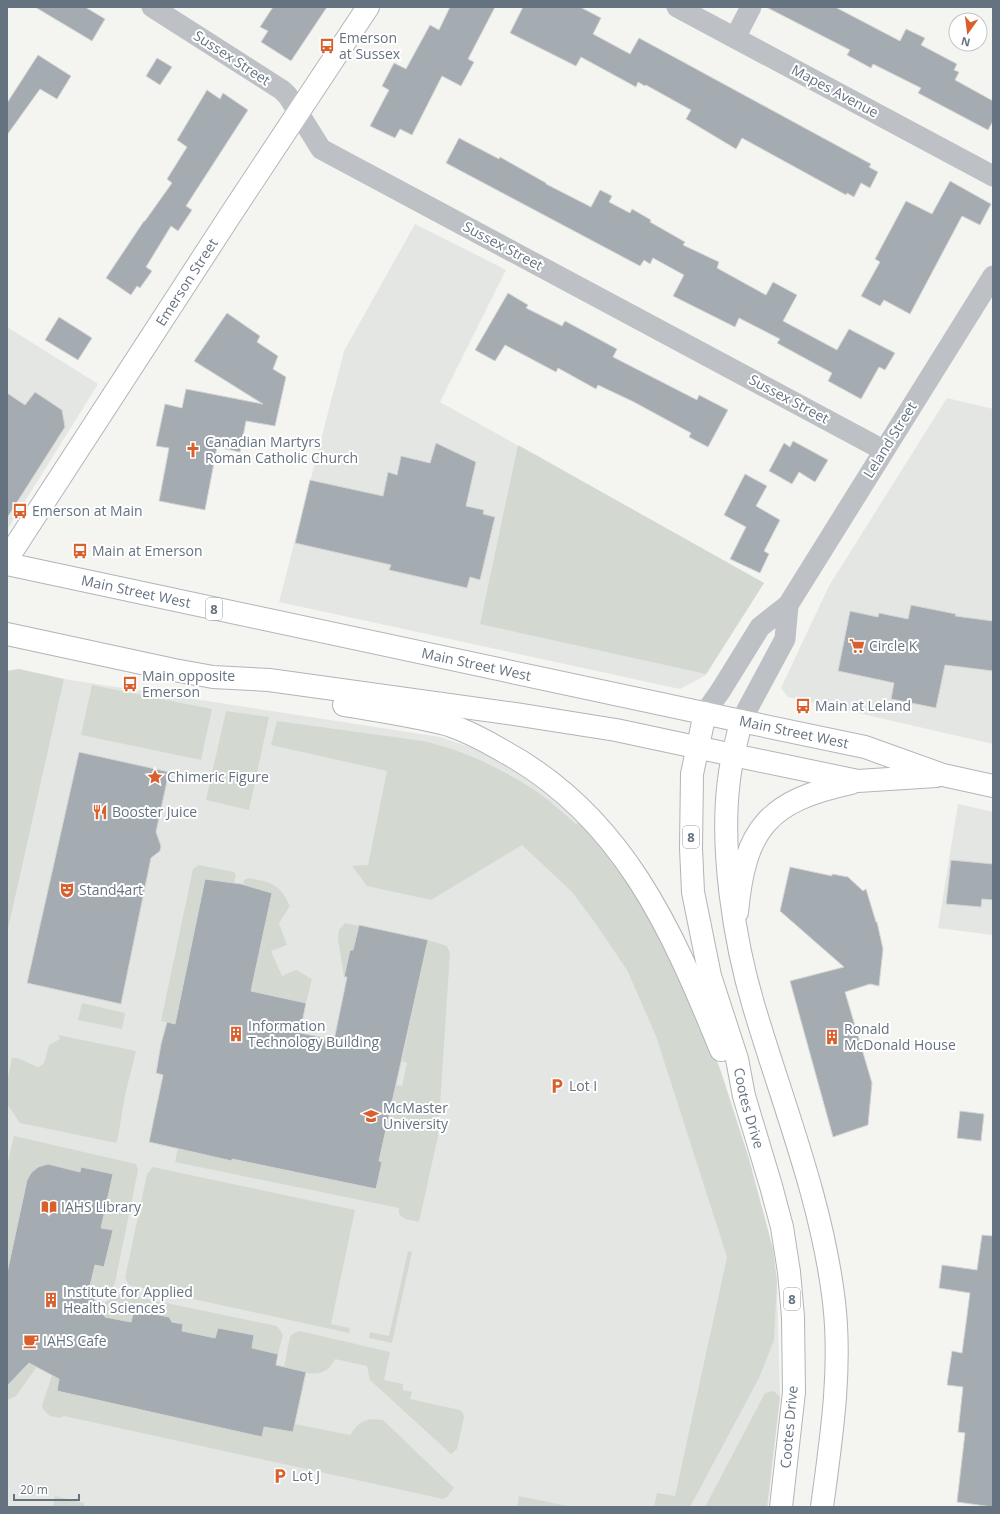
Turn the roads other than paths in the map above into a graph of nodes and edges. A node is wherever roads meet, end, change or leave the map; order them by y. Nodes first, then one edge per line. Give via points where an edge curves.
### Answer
1 (152, 7) edge
2 (368, 7) edge
3 (676, 7) edge
4 (751, 7) edge
5 (734, 38) junction
6 (298, 112) junction
7 (993, 176) edge
8 (993, 276) edge
9 (883, 450) junction
10 (7, 559) edge
11 (7, 564) edge
12 (788, 605) junction
13 (7, 634) edge
14 (213, 676) junction
15 (705, 713) junction
16 (741, 721) junction
17 (697, 747) junction
18 (733, 755) junction
19 (943, 775) junction
20 (858, 781) junction
21 (993, 786) edge
22 (736, 925) junction
23 (744, 1096) junction
24 (781, 1507) edge
25 (822, 1507) edge

1 - 6 street, Sussex Street via 282,90
2 - 6 main road, Emerson Street
3 - 5 street, Mapes Avenue
4 - 5 street
5 - 7 street, Mapes Avenue
6 - 9 street, Sussex Street via 321,148
6 - 10 main road, Emerson Street
8 - 9 street, Leland Street
9 - 12 street, Leland Street
11 - 15 main road, Main Street West / 8
12 - 15 street, Leland Street via 760,627
12 - 16 street, Leland Street via 785,639
13 - 14 main road, Main Street West
14 - 17 main road, Main Street West via 268,680 515,714 616,730
14 - 23 main road via 267,693 403,715 449,726 486,741 549,779 605,832 644,886 693,986 726,1063
15 - 16 main road, Main Street West / 8
15 - 17 main road, Cootes Drive / 8
16 - 18 main road
16 - 19 main road, Main Street West via 866,747
17 - 18 main road, Main Street West
17 - 23 main road, Cootes Drive / 8 via 692,774 690,848 694,892 710,976 737,1059
18 - 20 main road, Main Street West
18 - 22 main road via 727,819
19 - 20 main road, Main Street West
19 - 21 main road, Main Street West
20 - 22 main road via 805,796 774,815 765,824 746,856 739,890
22 - 25 main road via 753,1006 804,1164 824,1242 834,1303 836,1372 831,1441
23 - 24 main road, Cootes Drive / 8 via 782,1227 789,1272 793,1317 794,1392

